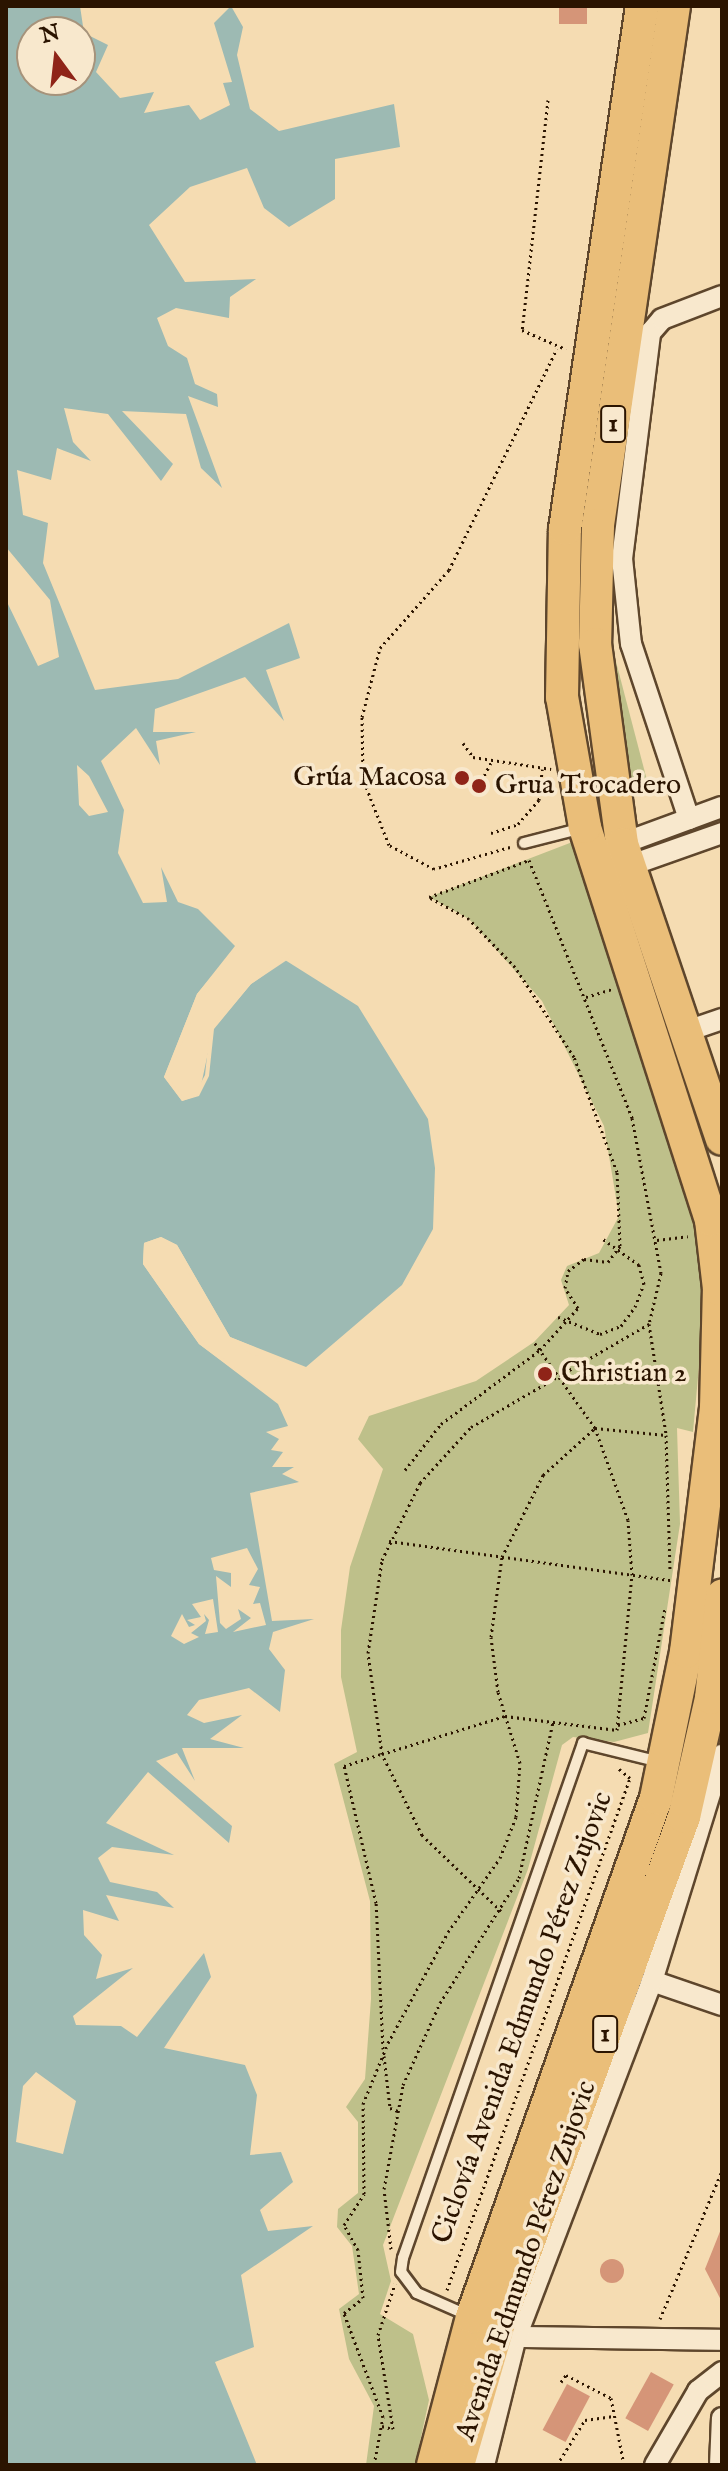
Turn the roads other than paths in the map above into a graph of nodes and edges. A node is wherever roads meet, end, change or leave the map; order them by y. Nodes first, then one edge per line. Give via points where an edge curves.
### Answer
1 (642, 6) edge
2 (674, 6) edge
3 (722, 296) edge
4 (722, 807) edge
5 (689, 819) junction
6 (722, 833) edge
7 (524, 843) road end
8 (606, 853) junction
9 (722, 1019) edge
10 (690, 1030) junction
11 (722, 1139) edge
12 (722, 1596) edge
13 (722, 1755) edge
14 (658, 1762) junction
15 (720, 1789) edge
16 (666, 1869) junction
17 (652, 1981) junction
18 (722, 2005) edge
19 (472, 2317) junction
20 (516, 2337) junction
21 (722, 2340) edge
22 (722, 2372) edge
23 (722, 2418) edge
24 (433, 2465) edge
25 (458, 2465) edge
26 (484, 2465) edge
27 (655, 2465) edge
28 (720, 2465) edge

1 - 8 highway, Avenida Edmundo Pérez Zujovic / 1 via 563,556 562,697
2 - 8 highway, Avenida Edmundo Pérez Zujovic / 1 via 598,525 597,691
3 - 5 street via 653,324 622,585 641,682
4 - 5 street
5 - 8 street
6 - 8 street
7 - 8 lane
8 - 10 highway, Avenida Edmundo Pérez Zujovic / 1
8 - 14 highway, Avenida Edmundo Pérez Zujovic / 1 via 693,1147 716,1261 716,1408 686,1652
9 - 10 street
10 - 11 highway, Avenida Edmundo Pérez Zujovic / 1
12 - 16 highway, Avenida Edmundo Pérez Zujovic / 1 via 711,1698
13 - 15 street, Avenida Edmundo Pérez Zujovic
14 - 16 highway via 680,1783 663,1847
14 - 19 highway, Avenida Edmundo Pérez Zujovic / 1
14 - 19 lane via 583,1743 403,2258 401,2272 417,2293
15 - 17 street, Avenida Edmundo Pérez Zujovic
16 - 25 highway, Avenida Edmundo Pérez Zujovic / 1 via 498,2326
17 - 18 street
17 - 20 street, Avenida Edmundo Pérez Zujovic
19 - 24 highway, Avenida Edmundo Pérez Zujovic / 1
20 - 21 street
20 - 26 street, Avenida Edmundo Pérez Zujovic
22 - 27 street via 698,2391
23 - 28 street

